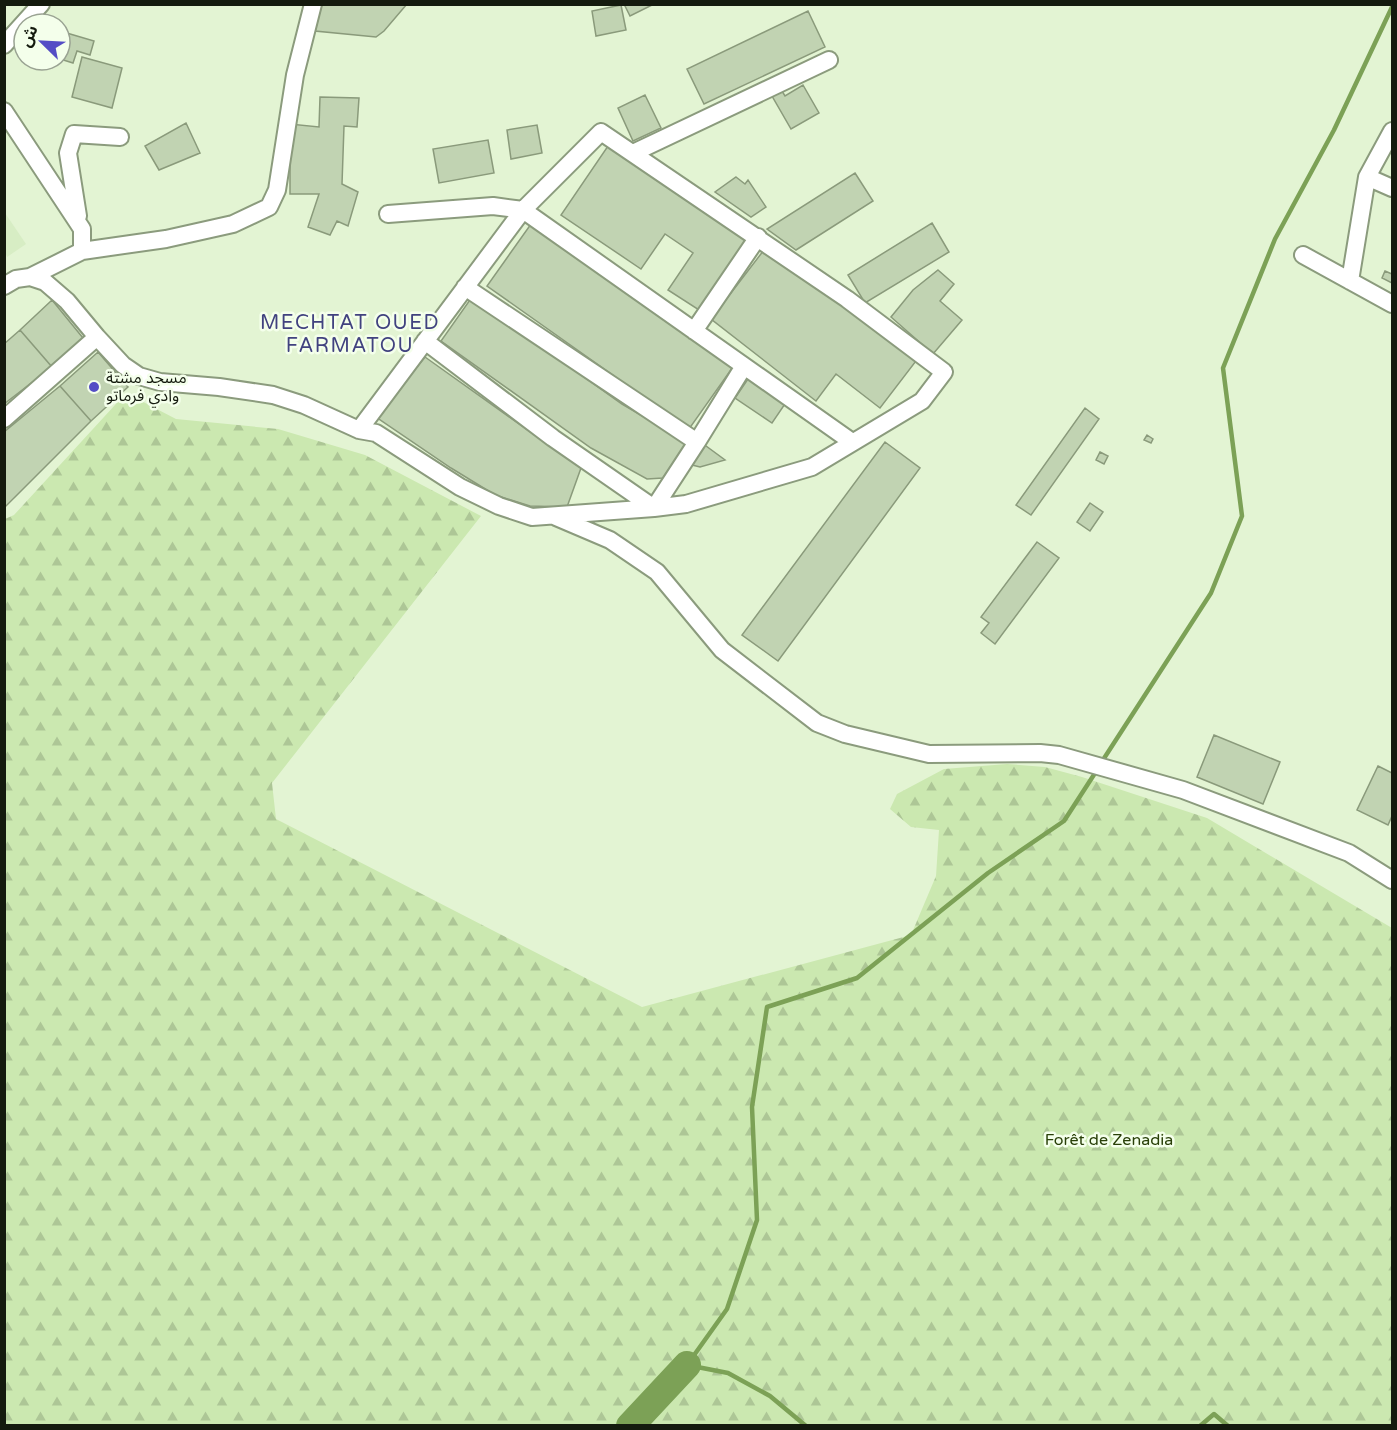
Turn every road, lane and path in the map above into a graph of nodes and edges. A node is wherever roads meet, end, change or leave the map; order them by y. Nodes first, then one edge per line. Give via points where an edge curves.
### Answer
1 (41, 4) edge
2 (313, 4) edge
3 (4, 45) edge
4 (829, 60) dead end
5 (4, 111) edge
6 (1392, 131) edge
7 (120, 136) dead end
8 (633, 153) junction
9 (1367, 177) junction
10 (1392, 188) edge
11 (523, 210) junction
12 (388, 214) dead end
13 (80, 226) junction
14 (758, 237) junction
15 (82, 251) junction
16 (1303, 255) dead end
17 (30, 277) junction
18 (1350, 281) junction
19 (4, 286) edge
20 (465, 287) junction
21 (1392, 304) edge
22 (694, 331) junction
23 (97, 337) junction
24 (425, 341) junction
25 (744, 366) junction
26 (4, 418) edge
27 (359, 430) junction
28 (697, 442) junction
29 (852, 442) junction
30 (654, 508) junction
31 (552, 515) junction
32 (1392, 880) edge

1 - 3 street
2 - 15 street via 295,75 277,190 270,207 233,224
4 - 8 street
5 - 13 street
6 - 9 street
7 - 13 street via 74,134 68,153
8 - 11 street via 601,132
8 - 14 street
9 - 10 street
9 - 18 street
11 - 12 street via 493,206
11 - 20 street
11 - 22 street
13 - 15 street
14 - 22 street
14 - 29 street via 944,372 922,401
15 - 17 street
16 - 18 street
17 - 19 street
17 - 23 street via 45,282 67,301
18 - 21 street
20 - 24 street
20 - 28 street
22 - 25 street
23 - 26 street
23 - 27 street via 139,376 273,395
24 - 27 street
24 - 30 street
25 - 28 street
25 - 29 street
27 - 31 street via 376,433 460,487 499,506 532,517
28 - 30 street
29 - 30 street via 812,467 686,504
30 - 31 street
31 - 32 street via 610,540 657,572 722,650 817,723 845,734 929,754 1059,755 1183,790 1349,853

